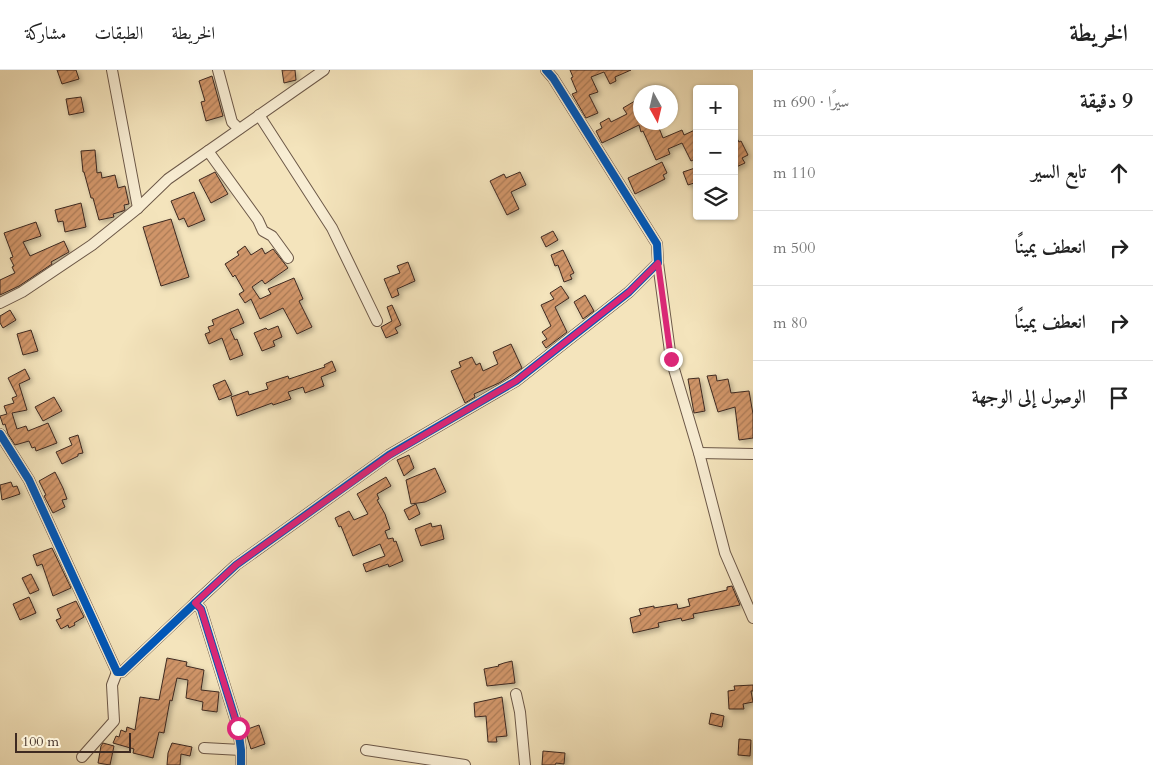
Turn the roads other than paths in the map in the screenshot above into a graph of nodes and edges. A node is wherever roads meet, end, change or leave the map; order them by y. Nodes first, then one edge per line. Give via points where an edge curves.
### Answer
1 (112, 70) edge
2 (218, 70) edge
3 (325, 70) edge
4 (546, 70) edge
5 (309, 75) edge
6 (259, 115) junction
7 (239, 129) junction
8 (208, 151) junction
9 (138, 208) junction
10 (288, 258) dead end
11 (658, 263) junction
12 (0, 303) edge
13 (377, 321) dead end
14 (0, 434) edge
15 (699, 453) junction
16 (753, 454) edge
17 (195, 603) junction
18 (753, 618) edge
19 (117, 672) junction
20 (516, 694) dead end
21 (204, 748) dead end
22 (241, 750) junction
23 (366, 750) dead end
24 (82, 757) dead end
25 (241, 765) edge
26 (464, 765) edge
27 (525, 765) edge

1 - 9 street
2 - 7 street via 232,122
3 - 5 street
4 - 11 street via 657,244
5 - 6 street
6 - 7 street
6 - 13 street via 332,228
7 - 8 street
8 - 9 street via 168,178
8 - 10 street via 263,231 272,236
9 - 12 street via 92,245
11 - 15 street via 671,359
11 - 17 street via 629,292 516,381 390,455 236,565
14 - 19 street via 29,480
15 - 16 street
15 - 18 street via 725,553
17 - 19 street via 122,672
17 - 22 street via 201,609 238,728
19 - 24 street via 112,685 114,721
20 - 27 street
21 - 22 street
22 - 25 street
23 - 26 street

